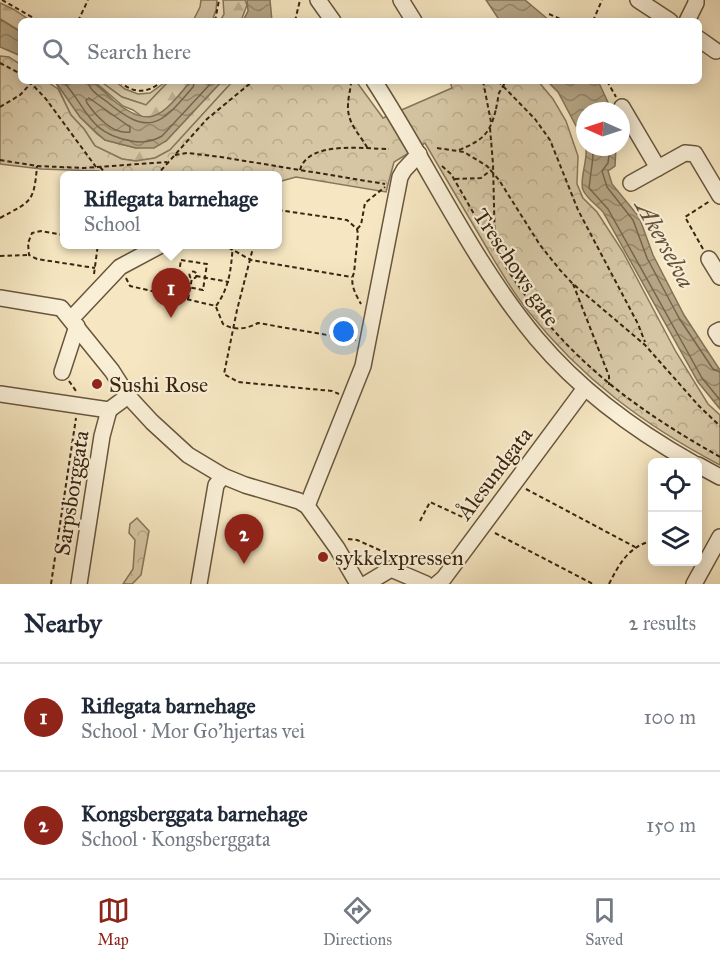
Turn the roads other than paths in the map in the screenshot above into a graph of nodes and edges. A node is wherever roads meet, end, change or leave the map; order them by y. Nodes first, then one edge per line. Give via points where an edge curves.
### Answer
1 (318, 0) edge
2 (401, 0) edge
3 (638, 0) edge
4 (696, 0) edge
5 (331, 18) edge
6 (412, 18) edge
7 (665, 18) edge
8 (688, 18) edge
9 (702, 41) edge
10 (716, 51) dead end
11 (376, 84) edge
12 (630, 121) edge
13 (419, 154) junction
14 (658, 168) junction
15 (630, 183) dead end
16 (720, 195) edge
17 (154, 249) edge
18 (709, 259) road end
19 (720, 277) edge
20 (0, 298) edge
21 (74, 322) junction
22 (720, 330) edge
23 (720, 339) edge
24 (62, 372) road end
25 (585, 388) junction
26 (0, 394) edge
27 (128, 396) junction
28 (109, 410) junction
29 (686, 458) edge
30 (702, 467) edge
31 (223, 476) junction
32 (720, 477) edge
33 (307, 506) junction
34 (720, 537) edge
35 (80, 584) edge
36 (199, 584) edge
37 (358, 584) edge
38 (366, 584) edge
39 (426, 584) edge
40 (437, 584) edge
41 (694, 584) edge

1 - 5 street
2 - 6 street
3 - 7 street
4 - 8 street
9 - 10 street
11 - 13 street, Treschows gate
12 - 14 street
13 - 25 street, Treschows gate via 504,297 538,340
13 - 33 street via 400,177 363,366
14 - 15 street
14 - 16 street via 685,153 695,154
17 - 21 street via 120,267
18 - 19 street
20 - 21 street via 56,306
21 - 24 street
21 - 27 street
22 - 23 street via 716,332
25 - 29 street, Treschows gate via 639,431
25 - 40 street, Ålesundgata
26 - 28 street
27 - 28 street
27 - 31 street via 188,454
28 - 35 street, Sarpsborggata
30 - 32 street
31 - 33 street
31 - 36 street via 216,485
33 - 37 street
34 - 41 street
38 - 39 street via 392,569

